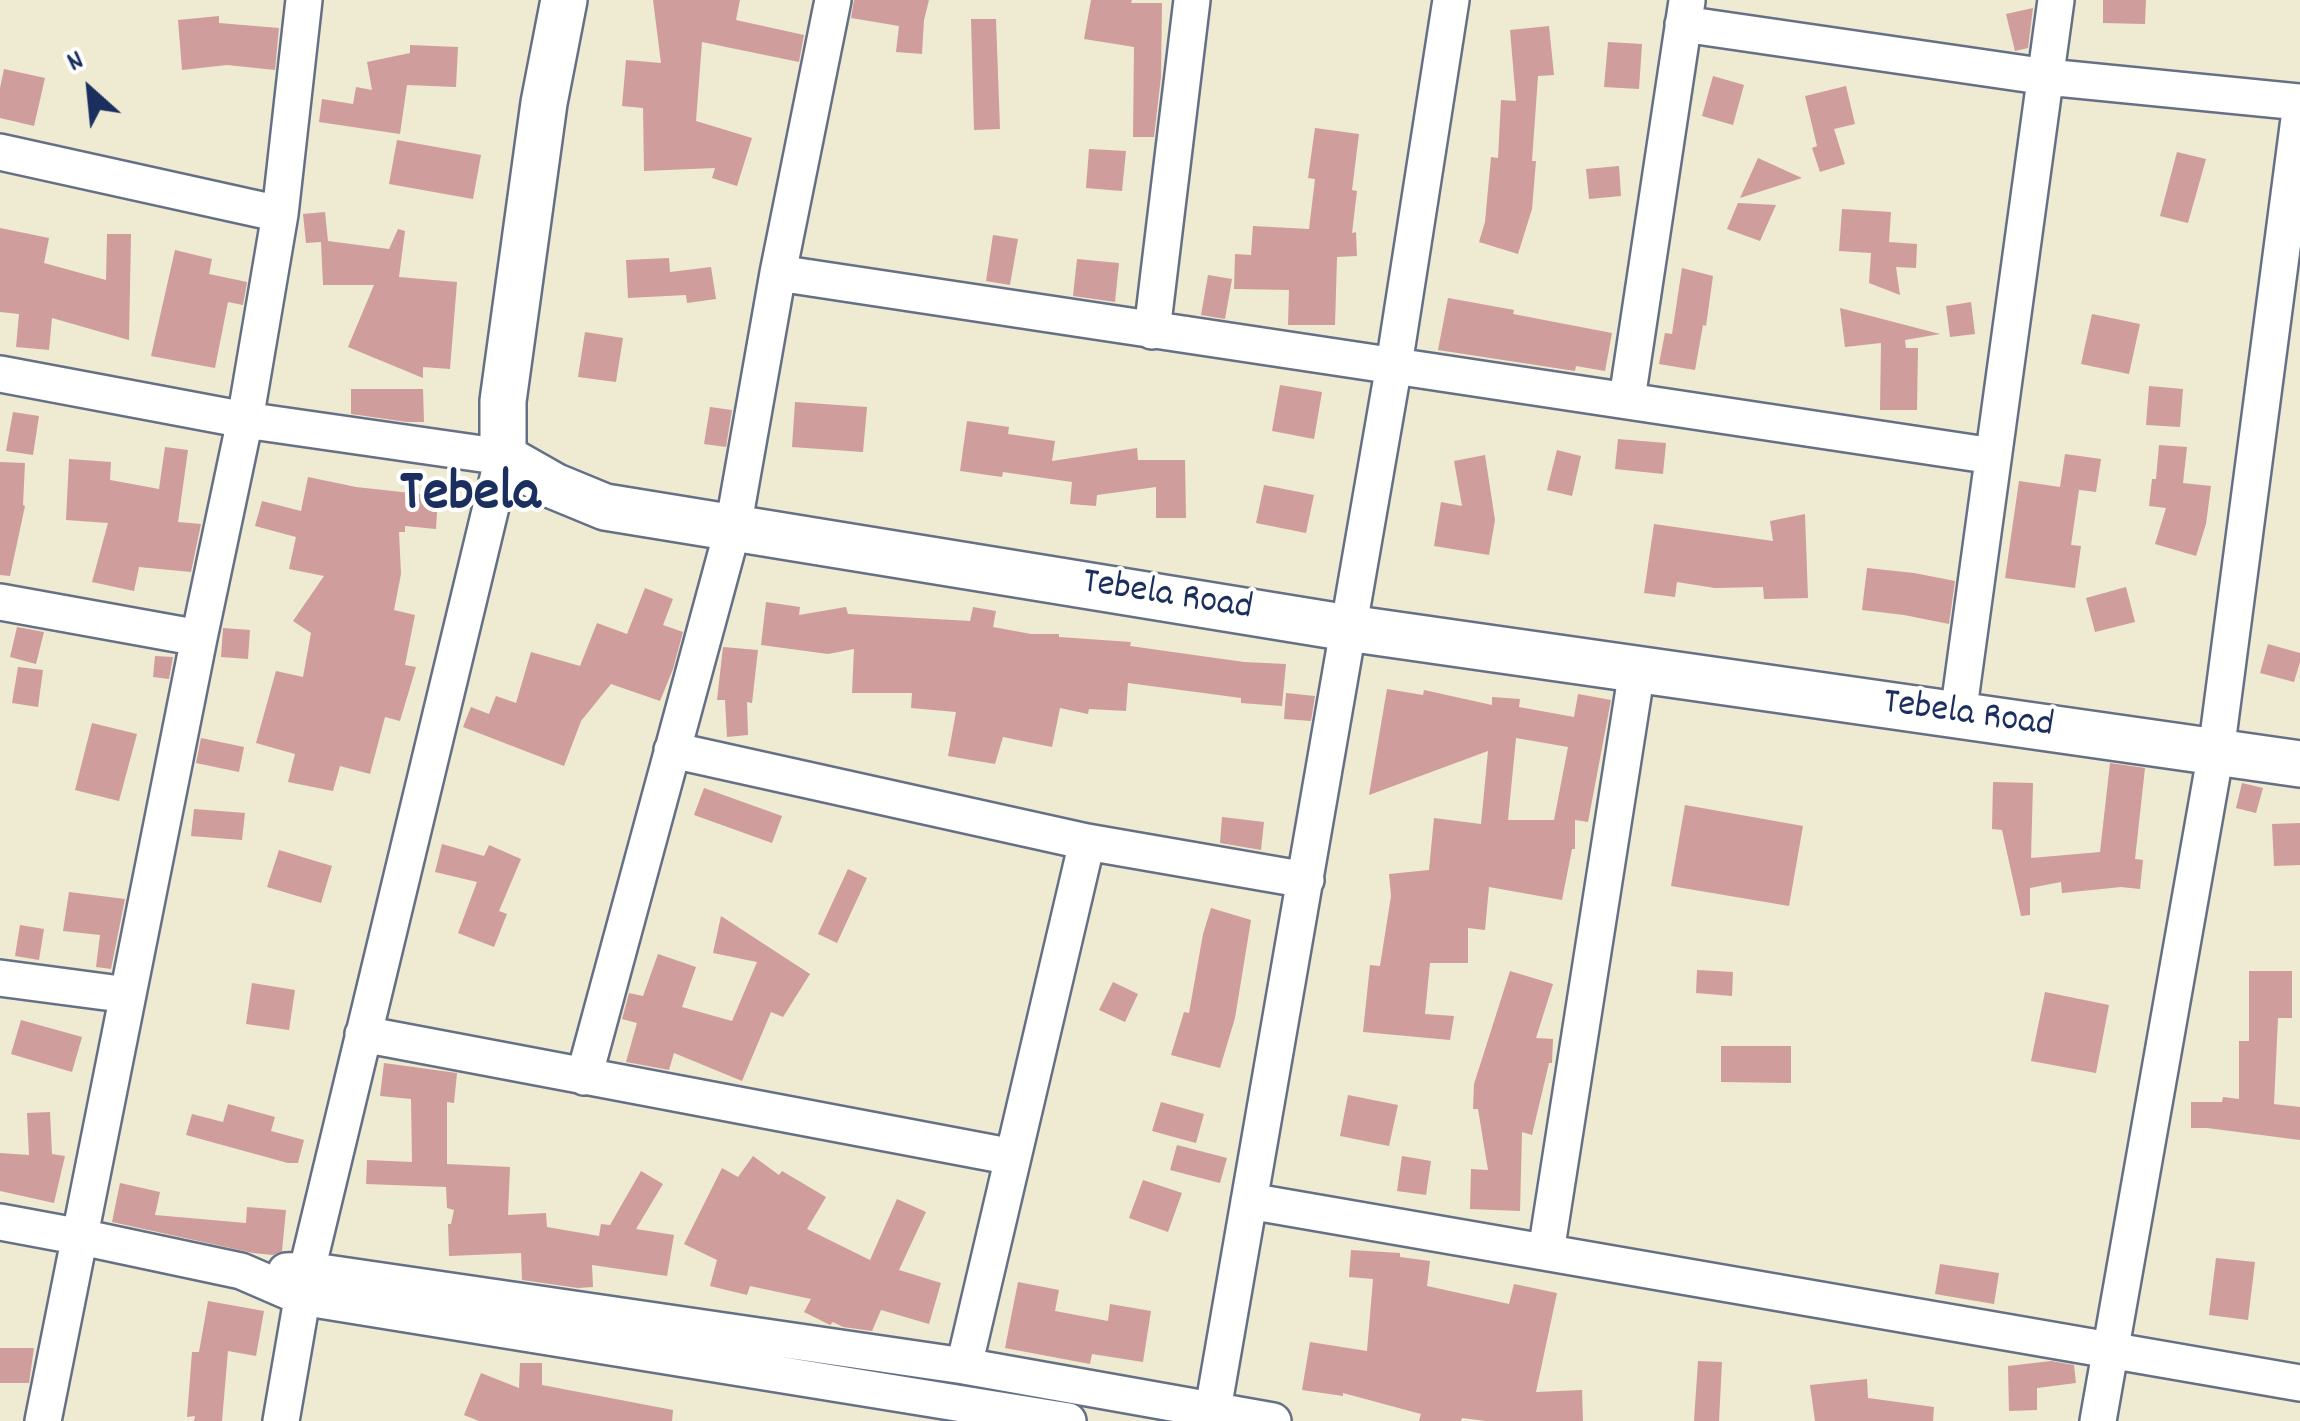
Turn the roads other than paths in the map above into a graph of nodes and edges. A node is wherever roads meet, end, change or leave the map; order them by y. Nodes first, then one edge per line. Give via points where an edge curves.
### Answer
1 (304, 0) edge
2 (564, 0) edge
3 (834, 0) edge
4 (1192, 0) edge
5 (1451, 0) edge
6 (2056, 0) edge
7 (1685, 12) edge
8 (2047, 77) junction
9 (2300, 102) edge
10 (2300, 111) edge
11 (0, 152) edge
12 (280, 214) junction
13 (778, 274) junction
14 (1152, 330) junction
15 (1394, 365) junction
16 (0, 374) edge
17 (1627, 399) junction
18 (246, 420) junction
19 (1994, 456) junction
20 (503, 458) junction
21 (732, 528) junction
22 (0, 602) edge
23 (1348, 628) junction
24 (200, 638) junction
25 (1637, 670) junction
26 (1958, 715) junction
27 (672, 750) junction
28 (2216, 752) junction
29 (2300, 764) edge
30 (1087, 842) junction
31 (1306, 880) junction
32 (0, 978) edge
33 (128, 994) junction
34 (362, 1034) junction
35 (584, 1077) junction
36 (1012, 1157) junction
37 (1249, 1200) junction
38 (0, 1222) edge
39 (81, 1237) junction
40 (1546, 1252) junction
41 (304, 1284) junction
42 (2111, 1350) junction
43 (964, 1366) junction
44 (2300, 1383) edge
45 (1212, 1416) edge
46 (43, 1421) edge
47 (281, 1421) edge
48 (1068, 1421) edge
49 (1273, 1421) edge
50 (2098, 1421) edge

1 - 12 street
2 - 20 main road via 503,401
3 - 13 street
4 - 14 street
5 - 15 street
6 - 8 street
7 - 8 street
7 - 17 street
8 - 9 street
8 - 19 street
10 - 28 street
11 - 12 street
12 - 18 street
13 - 14 street
13 - 21 street
14 - 15 street
15 - 17 street
15 - 23 street
16 - 18 street
17 - 19 street
18 - 20 street
18 - 24 street
19 - 26 street
20 - 21 main road, Tebela Road via 605,507
20 - 34 street
21 - 23 main road, Tebela Road
21 - 27 street
22 - 24 street
23 - 25 main road, Tebela Road
23 - 31 street
24 - 33 street
25 - 26 main road, Tebela Road
25 - 40 street
26 - 28 main road, Tebela Road
27 - 30 street
27 - 35 street
28 - 29 main road, Tebela Road
28 - 42 street
30 - 31 street
30 - 36 street
31 - 37 street
32 - 33 street
33 - 39 street
34 - 35 street
34 - 41 street
35 - 36 street
36 - 43 street
37 - 40 street
37 - 45 street
38 - 39 street
39 - 41 street
39 - 46 street
40 - 42 street
41 - 43 street
41 - 47 street
41 - 48 street
42 - 44 street
42 - 50 street
43 - 45 street
45 - 49 street

